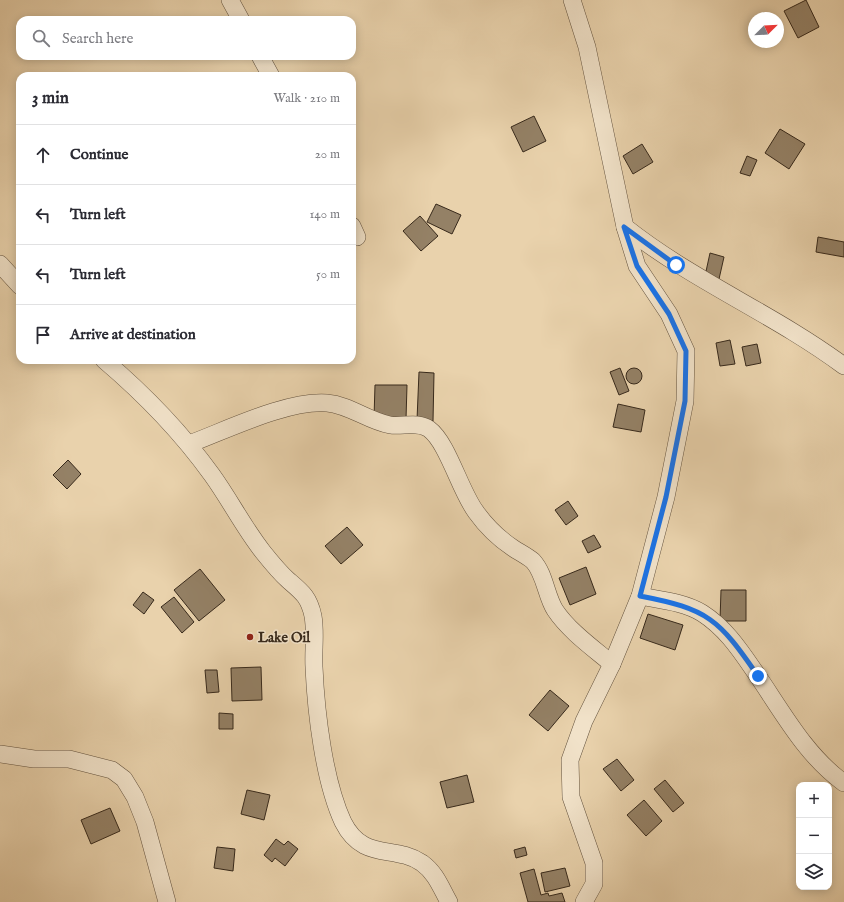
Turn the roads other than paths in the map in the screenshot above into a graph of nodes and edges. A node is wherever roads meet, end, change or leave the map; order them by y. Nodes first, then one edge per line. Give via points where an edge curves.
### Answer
1 (230, 0) edge
2 (572, 0) edge
3 (238, 16) edge
4 (262, 60) edge
5 (269, 72) edge
6 (624, 227) junction
7 (0, 264) edge
8 (16, 282) edge
9 (108, 364) edge
10 (844, 366) edge
11 (189, 444) junction
12 (640, 596) junction
13 (612, 664) junction
14 (0, 754) edge
15 (844, 783) edge
16 (167, 902) edge
17 (449, 902) edge
18 (584, 902) edge

1 - 3 street
2 - 6 street via 586,47
4 - 5 street
6 - 10 street via 676,265 814,344
6 - 12 street via 637,266 669,314 686,351 685,401 666,497
7 - 8 street
9 - 11 street via 152,404
11 - 13 street via 280,411 307,404 328,403 390,425 420,425 428,428 446,454 475,512 494,534 533,562 539,570 556,612 574,632
11 - 17 street via 262,551 288,580 302,590 308,600 313,615 314,671 319,724 335,799 344,823 355,840 375,851 401,855 420,862 433,872
12 - 13 street
12 - 15 street via 683,605 701,612 718,624 735,643 803,743 821,764
13 - 18 street via 584,721 570,760 571,797 594,863 594,884
14 - 16 street via 34,759 69,759 112,770 124,779 135,796 145,822

